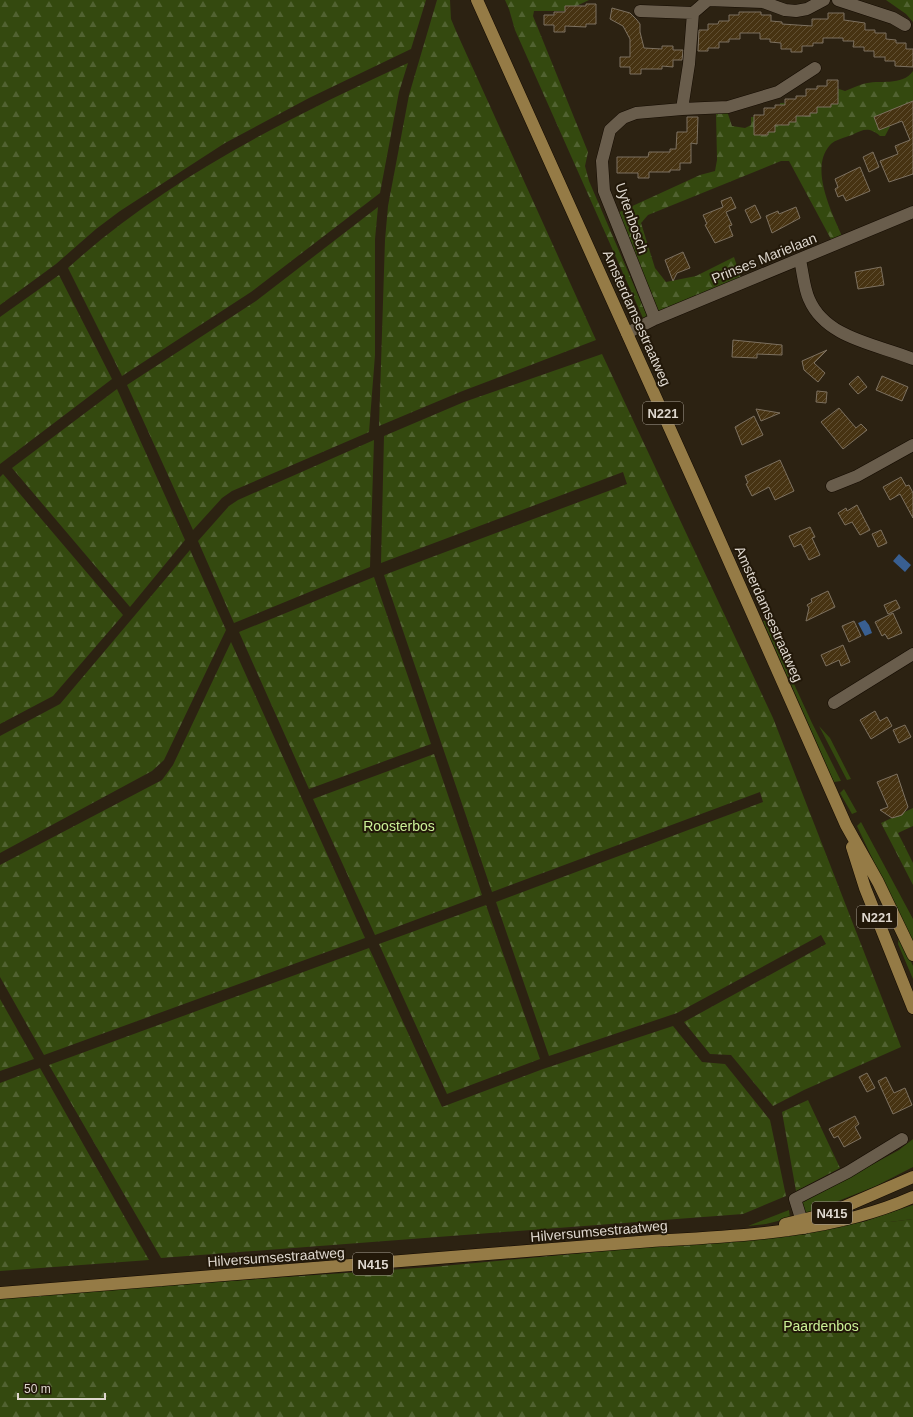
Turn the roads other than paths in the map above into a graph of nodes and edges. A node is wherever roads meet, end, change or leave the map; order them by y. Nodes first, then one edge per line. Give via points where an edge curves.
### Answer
1 (477, 0) edge
2 (824, 0) edge
3 (838, 0) edge
4 (640, 11) dead end
5 (693, 13) junction
6 (905, 25) dead end
7 (815, 68) dead end
8 (682, 109) junction
9 (913, 212) edge
10 (800, 260) junction
11 (655, 319) junction
12 (627, 333) junction
13 (913, 359) edge
14 (913, 445) edge
15 (832, 486) dead end
16 (913, 654) edge
17 (834, 703) dead end
18 (846, 825) junction
19 (913, 955) edge
20 (913, 1008) edge
21 (902, 1139) dead end
22 (913, 1177) edge
23 (913, 1197) edge
24 (803, 1224) junction
25 (0, 1293) edge

1 - 12 main road, Amsterdamsestraatweg / N221
2 - 5 street via 807,9 796,11 763,2 708,0
3 - 6 street via 893,18
4 - 5 street
5 - 8 street
7 - 8 street, Uytenbosch via 778,92 728,107
8 - 11 street, Uytenbosch via 636,113 623,118 610,130 602,161 604,191
9 - 10 street, Prinses Marielaan
10 - 11 street, Prinses Marielaan
10 - 13 street via 809,299 822,320 839,332
11 - 12 street, Prinses Marielaan
12 - 18 main road, Amsterdamsestraatweg / N221
14 - 15 street via 857,476
16 - 17 street
18 - 19 main road, Amsterdamsestraatweg / N221 via 878,882
18 - 20 main road, Amsterdamsestraatweg / N221 via 865,888
21 - 24 street via 848,1172 795,1199
22 - 24 main road, Hilversumsestraatweg / N415
23 - 24 main road, Hilversumsestraatweg / N415 via 864,1215
24 - 25 main road, Hilversumsestraatweg / N415 via 745,1234

